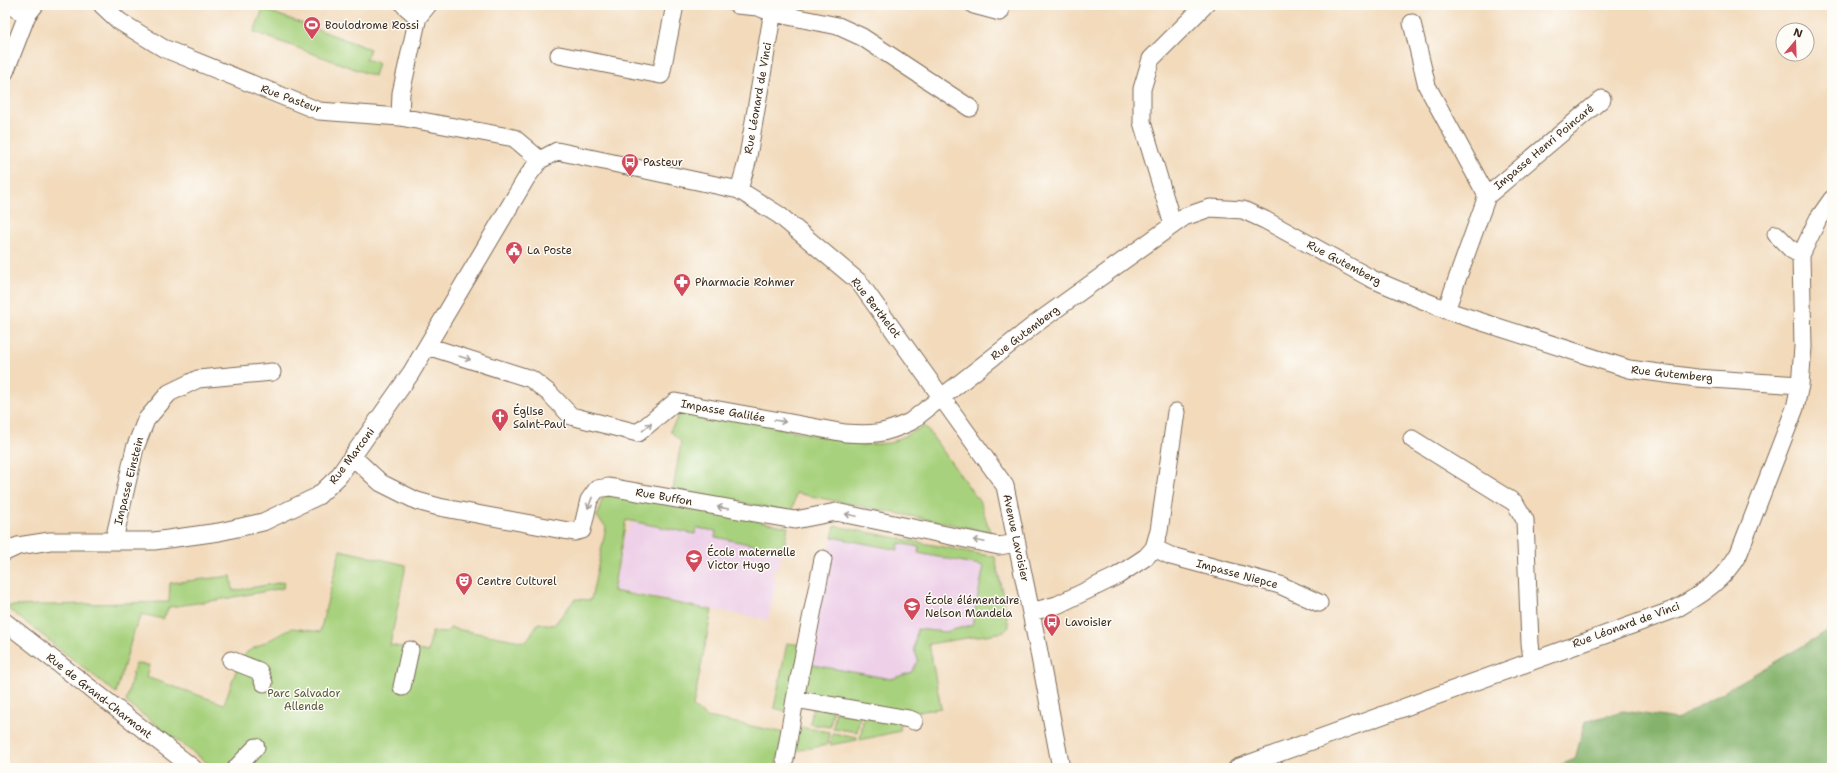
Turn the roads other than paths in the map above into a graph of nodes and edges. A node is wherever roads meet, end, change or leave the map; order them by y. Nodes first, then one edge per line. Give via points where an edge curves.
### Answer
1 (9, 5) edge
2 (102, 5) edge
3 (404, 5) edge
4 (675, 5) edge
5 (738, 5) edge
6 (974, 5) edge
7 (1205, 5) edge
8 (773, 9) edge
9 (31, 10) edge
10 (423, 11) edge
11 (1000, 12) dead end
12 (1412, 23) dead end
13 (559, 55) dead end
14 (5, 72) edge
15 (1602, 99) dead end
16 (970, 108) dead end
17 (400, 117) junction
18 (540, 160) junction
19 (739, 190) junction
20 (1487, 196) junction
21 (1832, 199) edge
22 (1173, 225) junction
23 (1776, 234) dead end
24 (1801, 255) junction
25 (1446, 310) junction
26 (428, 346) junction
27 (272, 372) dead end
28 (1800, 385) junction
29 (942, 396) junction
30 (1176, 412) dead end
31 (1412, 439) dead end
32 (353, 457) junction
33 (114, 540) junction
34 (1017, 542) junction
35 (1154, 548) junction
36 (5, 552) edge
37 (822, 559) dead end
38 (1319, 603) dead end
39 (1031, 612) junction
40 (5, 622) edge
41 (410, 650) dead end
42 (231, 660) dead end
43 (1532, 660) junction
44 (264, 683) dead end
45 (402, 687) dead end
46 (795, 699) junction
47 (914, 722) dead end
48 (256, 747) dead end
49 (784, 759) dead end
50 (193, 768) edge
51 (236, 768) edge
52 (1061, 768) edge
53 (1236, 768) edge

1 - 9 street
2 - 17 street, Rue Pasteur via 119,21 163,48 319,111
3 - 10 street
4 - 13 street via 661,75
5 - 8 street
6 - 11 street
7 - 22 street via 1151,59 1142,89 1142,122
8 - 16 street via 838,26 862,37
8 - 19 street, Rue Léonard de Vinci via 747,162
9 - 14 street
10 - 17 street via 401,93
12 - 20 street, Impasse Henri Poincaré via 1427,86
15 - 20 street, Impasse Henri Poincaré
17 - 18 street, Rue Pasteur via 514,138
18 - 19 street, Rue Berthelot via 557,151
18 - 26 street, Rue Marconi via 527,177
19 - 29 street, Rue Berthelot via 779,215 859,282
20 - 25 street, Impasse Henri Poincaré
21 - 24 street, Rue Léonard de Vinci via 1818,219
22 - 25 street, Rue Gutemberg via 1184,217 1210,208 1242,210 1266,220 1372,279
22 - 29 street, Rue Gutemberg via 1038,322
23 - 24 street
24 - 28 street, Rue Léonard de Vinci via 1803,347
25 - 28 street, Rue Gutemberg via 1629,369 1697,378
26 -> 29 street, Impasse Galilée via 531,379 571,416 638,433 675,402 845,433 889,432 910,422
26 - 32 street, Rue Marconi
27 - 33 street, Impasse Einstein via 198,379 169,393 146,420 135,448
28 - 43 street, Rue Léonard de Vinci via 1795,408 1739,553 1730,568 1710,589 1676,609
29 - 34 street, Avenue Lavoisier via 1005,486
30 - 35 street
31 - 43 street via 1515,503 1525,520
32 - 33 street, Rue Marconi via 338,477 318,496 263,522 219,532 154,541
34 -> 32 street, Rue Buffon via 1000,546 836,512 795,520 609,487 597,489 589,500 582,530 574,532 417,501 382,483
33 - 36 street, Rue Marconi via 50,541 18,546
34 - 39 street, Avenue Lavoisier
35 - 38 street, Impasse Niepce via 1170,556 1280,585
35 - 39 street via 1146,557 1117,576 1057,606
37 - 46 street
39 - 52 street, Avenue Lavoisier
40 - 50 street, Rue de Grand-Charmont
41 - 45 street
42 - 44 street via 259,671
43 - 53 street, Rue Léonard de Vinci
46 - 47 street
46 - 49 street
48 - 51 street

